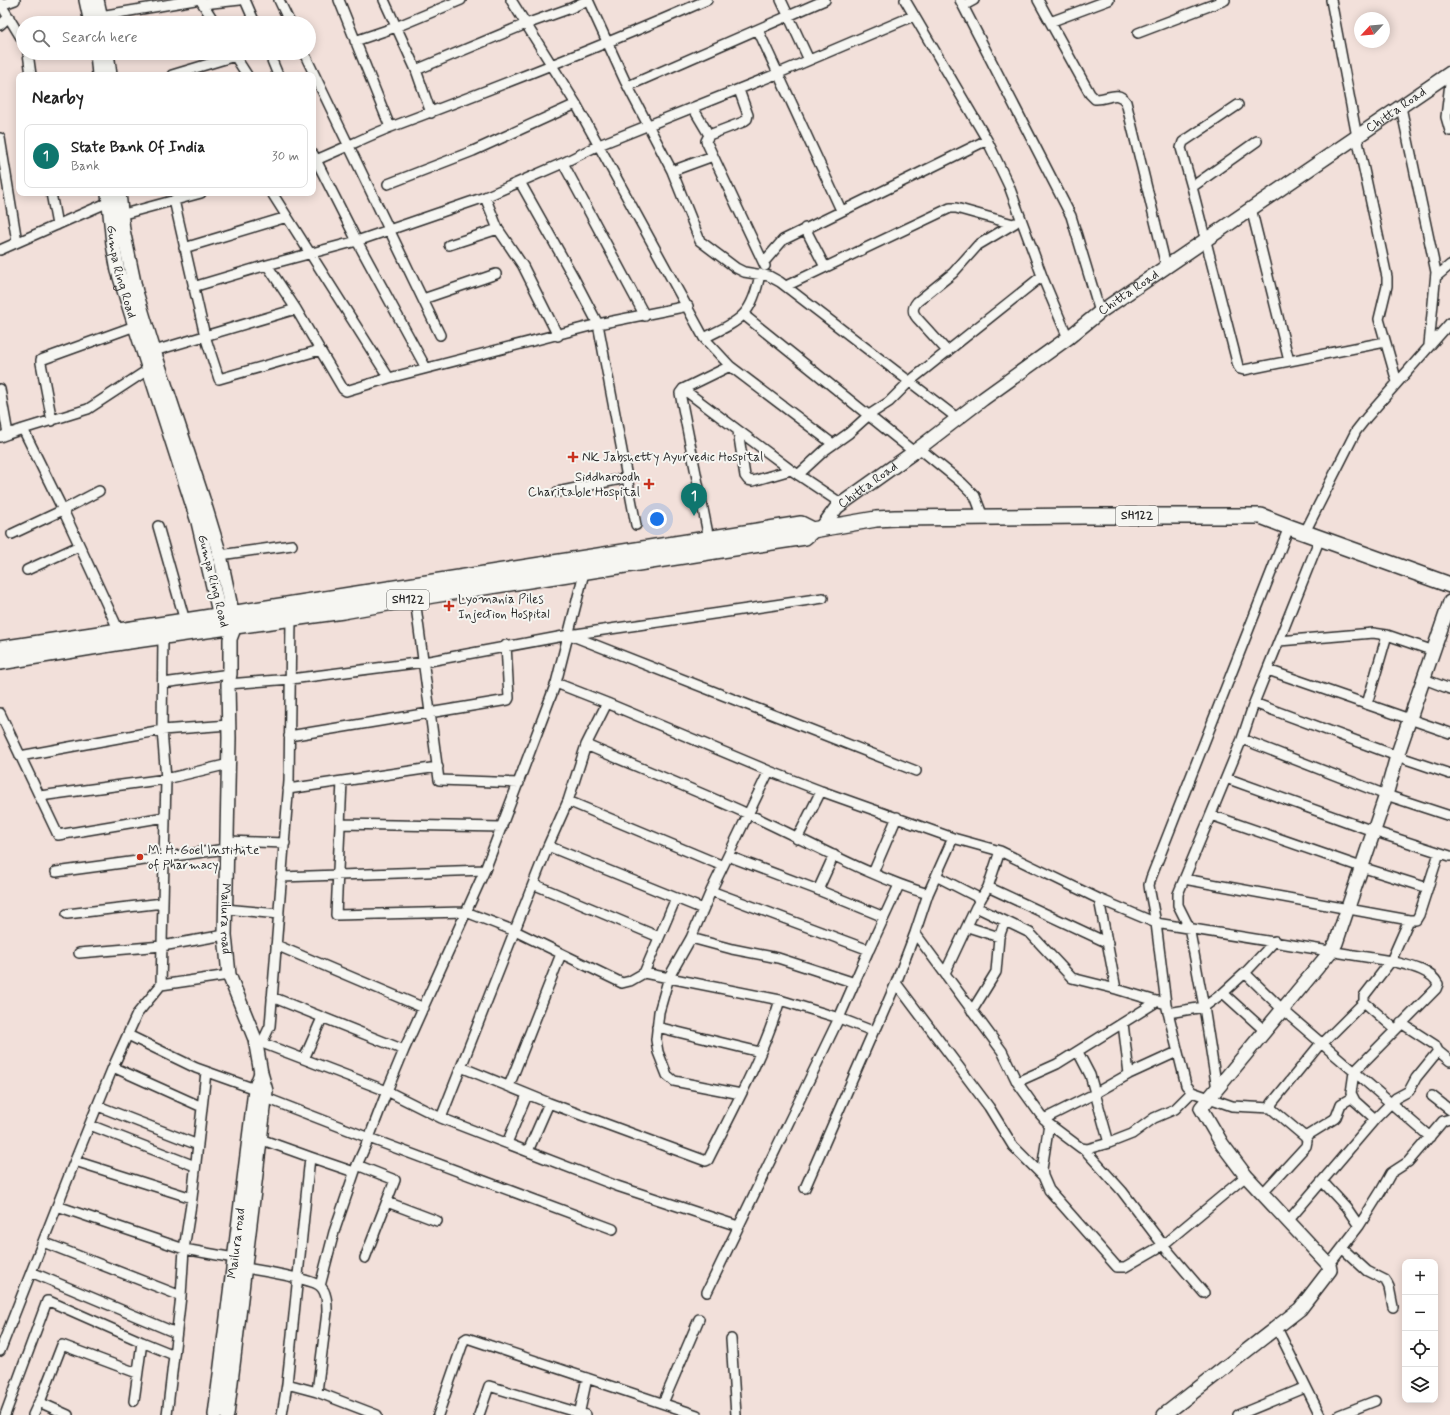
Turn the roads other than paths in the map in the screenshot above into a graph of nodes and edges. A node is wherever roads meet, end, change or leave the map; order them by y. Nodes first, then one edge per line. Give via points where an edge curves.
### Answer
1 (15, 0) edge
2 (86, 0) edge
3 (97, 0) edge
4 (151, 0) edge
5 (240, 0) edge
6 (245, 0) edge
7 (279, 0) edge
8 (339, 0) edge
9 (384, 0) edge
10 (461, 0) edge
11 (511, 0) edge
12 (588, 0) edge
13 (707, 0) edge
14 (781, 0) edge
15 (824, 0) edge
16 (904, 0) edge
17 (974, 0) edge
18 (1038, 0) edge
19 (1109, 0) edge
20 (1225, 0) edge
21 (1331, 0) edge
22 (199, 1) edge
23 (576, 2) edge
24 (961, 3) edge
25 (1, 4) edge
26 (688, 4) edge
27 (139, 9) junction
28 (95, 16) edge
29 (98, 16) edge
30 (115, 16) edge
31 (210, 16) edge
32 (252, 16) edge
33 (287, 16) edge
34 (788, 16) junction
35 (913, 16) junction
36 (9, 17) junction
37 (1050, 22) junction
38 (526, 24) junction
39 (0, 25) edge
40 (396, 27) junction
41 (16, 29) edge
42 (758, 30) junction
43 (1138, 32) dead end
44 (355, 41) junction
45 (607, 42) junction
46 (29, 60) edge
47 (97, 60) edge
48 (109, 60) edge
49 (221, 60) edge
50 (238, 60) edge
51 (272, 60) edge
52 (307, 60) edge
53 (809, 60) junction
54 (552, 64) junction
55 (416, 70) junction
56 (31, 72) edge
57 (98, 72) edge
58 (110, 72) edge
59 (194, 72) edge
60 (245, 72) edge
61 (277, 72) edge
62 (313, 72) edge
63 (779, 73) junction
64 (1450, 74) edge
65 (316, 78) edge
66 (1450, 83) edge
67 (628, 86) junction
68 (739, 90) junction
69 (576, 104) junction
70 (1238, 105) dead end
71 (1401, 107) junction
72 (693, 108) junction
73 (431, 113) junction
74 (649, 125) junction
75 (390, 127) junction
76 (1450, 131) edge
77 (709, 135) junction
78 (1356, 137) junction
79 (0, 138) edge
80 (987, 140) junction
81 (1257, 141) dead end
82 (599, 145) junction
83 (349, 146) junction
84 (713, 156) junction
85 (316, 157) edge
86 (316, 162) edge
87 (563, 163) junction
88 (672, 171) junction
89 (520, 182) junction
90 (388, 184) dead end
91 (1192, 187) junction
92 (52, 196) edge
93 (119, 196) edge
94 (189, 196) edge
95 (274, 196) edge
96 (109, 197) edge
97 (484, 197) junction
98 (174, 200) junction
99 (1252, 208) junction
100 (841, 210) junction
101 (120, 214) junction
102 (287, 217) junction
103 (1021, 219) junction
104 (1013, 224) junction
105 (57, 225) junction
106 (805, 228) junction
107 (389, 229) junction
108 (498, 230) junction
109 (1205, 240) junction
110 (357, 241) junction
111 (18, 242) junction
112 (449, 245) dead end
113 (184, 248) junction
114 (0, 250) edge
115 (312, 254) junction
116 (764, 262) junction
117 (267, 265) junction
118 (1450, 265) edge
119 (1166, 266) junction
120 (825, 267) junction
121 (496, 274) dead end
122 (765, 275) junction
123 (1042, 276) junction
124 (1437, 276) junction
125 (786, 286) junction
126 (193, 287) junction
127 (423, 299) junction
128 (688, 306) junction
129 (296, 309) junction
130 (1100, 312) junction
131 (744, 315) junction
132 (645, 316) junction
133 (1450, 323) edge
134 (598, 324) junction
135 (135, 326) junction
136 (440, 335) dead end
137 (205, 336) junction
138 (558, 336) junction
139 (704, 338) junction
140 (1068, 338) junction
141 (1385, 342) junction
142 (1429, 345) junction
143 (320, 350) junction
144 (154, 351) junction
145 (948, 352) junction
146 (1289, 361) junction
147 (730, 366) junction
148 (426, 368) junction
149 (149, 369) junction
150 (389, 378) junction
151 (910, 381) junction
152 (1397, 382) junction
153 (0, 389) edge
154 (683, 389) junction
155 (869, 415) junction
156 (957, 418) junction
157 (52, 421) junction
158 (23, 429) junction
159 (738, 431) junction
160 (4, 436) edge
161 (833, 444) junction
162 (917, 450) junction
163 (795, 473) junction
164 (626, 478) junction
165 (99, 491) dead end
166 (557, 492) dead end
167 (842, 504) junction
168 (63, 510) junction
169 (983, 517) junction
170 (636, 525) dead end
171 (158, 526) dead end
172 (1289, 527) junction
173 (817, 529) junction
174 (1305, 532) junction
175 (12, 534) dead end
176 (1320, 538) junction
177 (709, 539) junction
178 (292, 545) dead end
179 (79, 546) junction
180 (220, 555) junction
181 (586, 565) junction
182 (27, 570) dead end
183 (1450, 584) edge
184 (823, 598) dead end
185 (415, 599) junction
186 (1450, 602) edge
187 (1448, 618) edge
188 (291, 619) junction
189 (185, 621) junction
190 (228, 625) junction
191 (119, 631) junction
192 (569, 635) junction
193 (1387, 635) junction
194 (164, 637) junction
195 (1279, 641) junction
196 (506, 645) junction
197 (0, 649) edge
198 (1434, 651) junction
199 (0, 662) edge
200 (424, 662) junction
201 (1268, 670) junction
202 (229, 679) junction
203 (291, 679) junction
204 (1424, 679) junction
205 (163, 683) junction
206 (556, 683) junction
207 (1450, 689) edge
208 (607, 703) junction
209 (1254, 703) junction
210 (1367, 704) junction
211 (0, 713) edge
212 (431, 713) junction
213 (1409, 719) junction
214 (229, 725) junction
215 (162, 730) junction
216 (1450, 733) edge
217 (289, 736) junction
218 (1242, 739) junction
219 (586, 745) junction
220 (20, 756) junction
221 (1397, 756) junction
222 (228, 764) junction
223 (438, 767) junction
224 (769, 771) junction
225 (916, 771) dead end
226 (1450, 774) edge
227 (1226, 778) junction
228 (166, 779) junction
229 (342, 781) junction
230 (518, 783) junction
231 (288, 789) junction
232 (821, 791) junction
233 (1386, 795) junction
234 (40, 796) junction
235 (568, 801) junction
236 (748, 815) junction
237 (1211, 815) junction
238 (165, 816) junction
239 (1450, 816) edge
240 (896, 818) junction
241 (340, 824) junction
242 (502, 827) junction
243 (1373, 831) junction
244 (953, 838) junction
245 (797, 839) junction
246 (285, 843) junction
247 (227, 845) junction
248 (548, 846) junction
249 (1000, 851) junction
250 (1439, 853) junction
251 (834, 855) junction
252 (728, 856) junction
253 (1450, 856) edge
254 (164, 857) junction
255 (724, 866) junction
256 (1361, 867) junction
257 (485, 870) junction
258 (56, 872) dead end
259 (873, 873) junction
260 (337, 875) junction
261 (282, 876) junction
262 (936, 876) junction
263 (1184, 878) junction
264 (533, 884) junction
265 (899, 885) junction
266 (988, 887) junction
267 (1428, 888) junction
268 (818, 890) junction
269 (711, 891) junction
270 (928, 894) junction
271 (676, 898) junction
272 (981, 899) junction
273 (1099, 899) junction
274 (163, 902) junction
275 (976, 907) junction
276 (225, 909) junction
277 (703, 909) junction
278 (1347, 910) junction
279 (466, 912) junction
280 (67, 914) dead end
281 (278, 914) junction
282 (884, 917) junction
283 (1409, 920) junction
284 (1005, 921) junction
285 (1156, 923) junction
286 (968, 927) junction
287 (1189, 927) junction
288 (515, 932) junction
289 (915, 933) junction
290 (225, 935) junction
291 (659, 937) junction
292 (999, 937) junction
293 (691, 938) junction
294 (1276, 942) junction
295 (1108, 943) junction
296 (276, 945) junction
297 (162, 946) junction
298 (870, 947) junction
299 (1331, 951) junction
300 (79, 953) dead end
301 (561, 954) junction
302 (1391, 961) junction
303 (644, 973) junction
304 (945, 973) junction
305 (1244, 973) junction
306 (229, 975) junction
307 (668, 977) junction
308 (855, 983) junction
309 (896, 983) junction
310 (161, 985) junction
311 (1116, 989) junction
312 (1222, 993) junction
313 (272, 998) junction
314 (780, 1000) junction
315 (1364, 1002) junction
316 (1164, 1006) junction
317 (1204, 1007) junction
318 (424, 1008) junction
319 (1283, 1010) junction
320 (972, 1011) junction
321 (322, 1018) junction
322 (839, 1018) junction
323 (1123, 1023) junction
324 (1398, 1026) junction
325 (657, 1027) junction
326 (874, 1030) junction
327 (1265, 1032) junction
328 (128, 1035) junction
329 (259, 1043) junction
330 (1321, 1043) junction
331 (404, 1050) junction
332 (1438, 1051) junction
333 (760, 1052) junction
334 (1078, 1052) junction
335 (1177, 1052) junction
336 (304, 1059) junction
337 (1450, 1061) edge
338 (113, 1067) junction
339 (461, 1067) junction
340 (206, 1072) junction
341 (1354, 1072) junction
342 (1129, 1074) junction
343 (1017, 1082) junction
344 (509, 1086) junction
345 (387, 1091) junction
346 (1192, 1092) junction
347 (258, 1093) junction
348 (1213, 1093) junction
349 (741, 1094) junction
350 (1094, 1094) junction
351 (527, 1095) junction
352 (1432, 1096) dead end
353 (1353, 1097) junction
354 (549, 1103) junction
355 (1391, 1104) junction
356 (98, 1106) junction
357 (202, 1106) junction
358 (1271, 1108) junction
359 (1449, 1116) edge
360 (441, 1118) junction
361 (1375, 1119) junction
362 (1047, 1121) junction
363 (90, 1125) junction
364 (1306, 1136) junction
365 (1430, 1137) junction
366 (369, 1138) junction
367 (260, 1139) junction
368 (507, 1143) junction
369 (1109, 1144) junction
370 (198, 1145) junction
371 (1084, 1149) junction
372 (528, 1151) junction
373 (310, 1158) junction
374 (75, 1161) junction
375 (195, 1166) junction
376 (355, 1169) junction
377 (1043, 1176) junction
378 (1246, 1176) junction
379 (1322, 1181) junction
380 (805, 1188) dead end
381 (1262, 1194) junction
382 (192, 1198) junction
383 (387, 1202) junction
384 (57, 1206) junction
385 (437, 1221) dead end
386 (1288, 1221) junction
387 (738, 1226) junction
388 (1360, 1226) junction
389 (613, 1229) dead end
390 (43, 1242) junction
391 (1164, 1245) junction
392 (1342, 1248) junction
393 (184, 1249) junction
394 (234, 1258) junction
395 (365, 1258) dead end
396 (1329, 1265) junction
397 (245, 1268) junction
398 (31, 1272) junction
399 (297, 1278) junction
400 (320, 1286) junction
401 (707, 1292) dead end
402 (1204, 1293) dead end
403 (181, 1296) junction
404 (1393, 1307) dead end
405 (699, 1318) dead end
406 (1277, 1328) junction
407 (176, 1333) junction
408 (731, 1339) dead end
409 (142, 1342) junction
410 (0, 1351) edge
411 (174, 1355) junction
412 (138, 1373) junction
413 (588, 1378) junction
414 (287, 1384) junction
415 (1306, 1387) junction
416 (317, 1392) junction
417 (134, 1401) dead end
418 (1375, 1401) dead end
419 (40, 1402) junction
420 (663, 1403) junction
421 (582, 1414) edge
422 (5, 1415) edge
423 (33, 1415) edge
424 (68, 1415) edge
425 (166, 1415) edge
426 (215, 1415) edge
427 (227, 1415) edge
428 (282, 1415) edge
429 (377, 1415) edge
430 (438, 1415) edge
431 (479, 1415) edge
432 (698, 1415) edge
433 (736, 1415) edge
434 (1164, 1415) edge
435 (1238, 1415) edge
436 (1320, 1415) edge
437 (1339, 1415) edge

1 - 25 street
2 - 28 street
3 - 29 street
4 - 27 street
5 - 22 street
6 - 32 street
7 - 33 street
8 - 44 street
9 - 40 street
10 - 40 street
11 - 38 street
12 - 23 street
12 - 45 street
13 - 26 street
14 - 34 street
15 - 34 street
16 - 35 street
17 - 24 street
18 - 37 street
19 - 37 street
20 - 43 street
21 - 78 street
22 - 27 street
22 - 31 street
23 - 38 street
24 - 130 street via 1071,216
25 - 36 street
26 - 45 street
27 - 30 street
34 - 42 street
34 - 53 street
35 - 53 street
35 - 80 street
36 - 39 street
36 - 41 street
37 - 119 street via 1094,99 1118,95 1126,102
38 - 54 street
38 - 55 street
40 - 44 street
40 - 55 street
42 - 63 street
42 - 67 street
44 - 75 street
45 - 54 street
45 - 67 street
46 - 56 street
47 - 57 street
48 - 58 street
49 - 59 street
50 - 60 street
51 - 61 street
52 - 62 street
53 - 63 street
54 - 69 street
54 - 73 street
55 - 73 street
63 - 68 street
63 - 100 street
64 - 71 street, Chitta Road
65 - 83 street
66 - 76 street via 1446,117
67 - 74 street
68 - 72 street
68 - 77 street via 748,114 747,119
69 - 82 street
69 - 90 street via 473,151
70 - 91 street via 1183,142 1181,148
71 - 78 street, Chitta Road
71 - 124 street
72 - 74 street
72 - 77 street
73 - 75 street
74 - 82 street
74 - 88 street
75 - 83 street
77 - 84 street via 706,141
78 - 99 street, Chitta Road
78 - 141 street via 1387,277 1379,319
79 - 111 street
80 - 100 street
80 - 103 street via 1009,186
81 - 91 street
82 - 87 street
82 - 128 street
83 - 85 street
83 - 107 street
84 - 88 street
84 - 116 street
86 - 110 street
87 - 89 street
87 - 132 street
88 - 122 street via 700,241 736,268 744,272
89 - 97 street
89 - 134 street
91 - 109 street
92 - 105 street
93 - 101 street, Gumpa Ring Road
94 - 98 street
95 - 102 street
96 - 105 street
96 - 135 street, Gumpa Ring Road via 118,271
97 - 107 street
97 - 108 street
98 - 101 street
98 - 113 street
99 - 109 street, Chitta Road
99 - 146 street
100 - 106 street
101 - 144 street, Gumpa Ring Road via 132,275
102 - 113 street
102 - 115 street
103 - 104 street
103 - 123 street
104 - 120 street via 950,208
104 - 145 street via 978,245 953,273 913,307 913,313
105 - 111 street
106 - 116 street via 783,240
106 - 120 street
107 - 110 street
107 - 127 street
108 - 112 street
108 - 138 street via 523,266
109 - 119 street, Chitta Road
109 - 146 street via 1240,369
110 - 115 street
110 - 148 street
111 - 114 street
113 - 126 street
115 - 117 street
115 - 150 street
116 - 122 street
117 - 126 street
117 - 129 street
118 - 124 street
119 - 130 street, Chitta Road
120 - 125 street
121 - 127 street
122 - 125 street
122 - 131 street
123 - 140 street
123 - 145 street
124 - 142 street
125 - 151 street
126 - 137 street
127 - 136 street
128 - 132 street
128 - 139 street
129 - 137 street
129 - 143 street
130 - 140 street, Chitta Road
131 - 139 street via 731,325
131 - 155 street
132 - 134 street
133 - 142 street
134 - 138 street
134 - 164 street
135 - 149 street, Gumpa Ring Road
135 - 157 street via 41,360
137 - 143 street via 219,380
137 - 144 street
138 - 148 street
139 - 147 street
140 - 156 street, Chitta Road
141 - 146 street
141 - 152 street
142 - 152 street
143 - 150 street via 346,391
144 - 180 street, Gumpa Ring Road
145 - 151 street
147 - 154 street
147 - 161 street
148 - 150 street
149 - 157 street via 95,405
149 - 190 street, Gumpa Ring Road
151 - 155 street via 889,402
151 - 156 street
152 - 174 street via 1356,431
153 - 160 street
154 - 159 street
154 - 177 street via 680,396
155 - 161 street via 850,433
155 - 162 street
156 - 162 street, Chitta Road
157 - 158 street
158 - 160 street
158 - 168 street
159 - 163 street
159 - 163 street via 745,476 748,480
161 - 163 street
162 - 167 street, Chitta Road
162 - 169 street via 962,483 975,496
163 - 167 street
164 - 166 street
164 - 170 street
165 - 168 street
167 - 173 street, Chitta Road
168 - 175 street
168 - 179 street
169 - 172 main road, SH122 via 1261,516
169 - 173 main road, SH122 via 876,519
171 - 189 street
172 - 174 main road, SH122
172 - 285 street via 1151,878 1149,885
173 - 177 main road via 801,524
173 - 181 main road, SH122 via 805,537
174 - 176 main road, SH122
176 - 183 main road, SH122
176 - 195 street
177 - 181 main road
178 - 180 street
179 - 182 street
179 - 191 street
180 - 190 street, Gumpa Ring Road
181 - 185 main road, SH122
181 - 190 main road
181 - 192 street
184 - 192 street
185 - 188 main road, SH122
185 - 200 street
186 - 187 street
187 - 198 street
188 - 190 main road, SH122
188 - 203 street
189 - 190 main road
189 - 191 main road
190 - 194 main road, SH122
190 - 202 street, Mailura road
191 - 197 main road
192 - 196 street
192 - 206 street
192 - 225 street
193 - 195 street via 1373,633
193 - 198 street
193 - 210 street
194 - 199 main road, SH122
194 - 205 street
195 - 201 street
196 - 200 street
196 - 212 street via 508,700
198 - 204 street
200 - 203 street
200 - 212 street
201 - 209 street
201 - 210 street
202 - 203 street
202 - 205 street
202 - 214 street, Mailura road
203 - 217 street
204 - 207 street
204 - 213 street
205 - 215 street
206 - 208 street
206 - 230 street
208 - 219 street
208 - 224 street
209 - 218 street
209 - 221 street
210 - 213 street
211 - 220 street
212 - 217 street
212 - 223 street
213 - 216 street
213 - 221 street
214 - 215 street
214 - 222 street, Mailura road
215 - 220 street
215 - 228 street
217 - 231 street
218 - 227 street
218 - 233 street
219 - 235 street
219 - 236 street
220 - 234 street
221 - 226 street
221 - 233 street
222 - 228 street
222 - 247 street, Mailura road
223 - 229 street
223 - 230 street via 439,780
224 - 232 street
224 - 236 street
227 - 237 street
227 - 243 street
228 - 234 street
228 - 238 street
229 - 231 street
229 - 241 street
230 - 242 street
231 - 246 street
232 - 240 street
232 - 245 street
233 - 239 street
233 - 243 street
234 - 238 street via 58,835
235 - 248 street
235 - 255 street
236 - 245 street
236 - 252 street
237 - 256 street
237 - 263 street
238 - 254 street
240 - 244 street
240 - 259 street
241 - 242 street
241 - 260 street
242 - 257 street
243 - 250 street
243 - 256 street
244 - 249 street
244 - 262 street
245 - 251 street
246 - 247 street
246 - 261 street
247 - 254 street
247 - 276 street, Mailura road
248 - 264 street
248 - 271 street
249 - 266 street
249 - 273 street
250 - 253 street
250 - 267 street
251 - 259 street
251 - 268 street
252 - 255 street
252 - 268 street
254 - 258 street
254 - 274 street
255 - 269 street
256 - 267 street
256 - 278 street
257 - 260 street
257 - 279 street
259 - 265 street
260 - 261 street
260 - 279 street via 336,915
261 - 281 street
262 - 270 street
262 - 272 street
263 - 278 street
263 - 287 street via 1177,899
264 - 288 street
264 - 291 street
265 - 270 street
265 - 282 street
266 - 272 street
266 - 295 street
267 - 283 street via 1420,915 1416,920
268 - 282 street
269 - 277 street
269 - 298 street via 869,950
270 - 289 street
271 - 277 street
271 - 291 street
272 - 275 street
273 - 285 street
273 - 295 street
274 - 280 street
274 - 297 street
275 - 284 street
275 - 286 street
276 - 281 street
276 - 290 street, Mailura road
277 - 293 street
278 - 283 street
278 - 299 street
279 - 288 street
279 - 318 street
281 - 296 street
282 - 298 street
283 - 302 street
284 - 292 street
284 - 311 street via 1030,933 1072,978
285 - 287 street
285 - 316 street
286 - 292 street
286 - 304 street
287 - 294 street
287 - 317 street
288 - 301 street
288 - 339 street
289 - 304 street
289 - 309 street
290 - 297 street
290 - 306 street, Mailura road
291 - 303 street
292 - 320 street via 996,972
293 - 307 street
293 - 308 street via 778,958
294 - 299 street
294 - 305 street
295 - 311 street
296 - 313 street
296 - 318 street
297 - 300 street
297 - 310 street
298 - 308 street
299 - 302 street
299 - 319 street
301 - 303 street via 622,982 628,982
301 - 344 street
302 - 315 street via 1364,996
302 - 324 street via 1420,969 1436,979 1438,984
303 - 307 street
304 - 320 street
305 - 312 street
305 - 319 street
306 - 310 street
306 - 329 street, Mailura road
307 - 314 street
307 - 325 street
308 - 322 street
309 - 326 street
309 - 377 street via 989,1107 1014,1146
310 - 328 street via 137,1014
311 - 316 street
312 - 317 street
312 - 327 street
313 - 321 street
313 - 329 street via 270,1026
314 - 322 street
314 - 333 street
315 - 324 street
315 - 330 street
316 - 317 street
316 - 323 street
316 - 335 street
317 - 348 street
318 - 331 street
319 - 327 street
319 - 330 street
320 - 343 street via 1002,1051
321 - 331 street
321 - 336 street
322 - 326 street
322 - 387 street
323 - 334 street
323 - 342 street
324 - 332 street via 1435,1045
324 - 341 street
325 - 333 street
325 - 349 street via 658,1052 670,1079
326 - 380 street
327 - 348 street
328 - 338 street
328 - 340 street
329 - 336 street
329 - 347 street, Mailura road via 261,1073
330 - 341 street
330 - 358 street via 1272,1103
331 - 345 street
332 - 337 street
332 - 355 street via 1409,1091
333 - 349 street
334 - 343 street
334 - 350 street via 1090,1075
335 - 342 street
335 - 346 street via 1186,1085
336 - 345 street
338 - 356 street
338 - 357 street
339 - 344 street
339 - 360 street
340 - 347 street
340 - 357 street
341 - 353 street via 1351,1093
341 - 355 street
342 - 350 street
343 - 362 street
344 - 351 street
345 - 360 street
345 - 366 street
346 - 348 street
346 - 369 street via 1175,1109
347 - 366 street
347 - 367 street, Mailura road
347 - 394 street, Mailura road
348 - 358 street via 1234,1106
348 - 378 street via 1201,1108 1202,1111
349 - 354 street via 706,1162
350 - 362 street
350 - 369 street
351 - 354 street
351 - 368 street
352 - 359 street
353 - 361 street
353 - 364 street via 1341,1104 1334,1119
354 - 372 street
355 - 361 street
355 - 365 street
356 - 363 street
356 - 370 street
357 - 370 street
358 - 364 street
359 - 365 street
360 - 368 street
361 - 379 street
362 - 371 street
362 - 377 street
363 - 374 street
363 - 375 street
364 - 381 street via 1306,1146
365 - 388 street via 1408,1162 1391,1172
366 - 376 street
366 - 389 street
367 - 373 street
367 - 397 street, Mailura road
368 - 372 street
369 - 371 street
370 - 375 street
371 - 391 street via 1122,1191
372 - 387 street via 617,1186
373 - 376 street
373 - 399 street
374 - 382 street
374 - 384 street
375 - 382 street
376 - 383 street via 396,1180
376 - 400 street via 334,1232
377 - 391 street via 1049,1190 1117,1267 1125,1267
378 - 381 street
378 - 391 street
379 - 386 street
379 - 388 street
381 - 386 street
382 - 393 street
383 - 385 street
383 - 395 street
384 - 390 street
384 - 393 street
386 - 396 street
387 - 401 street
388 - 392 street
390 - 398 street
390 - 403 street
391 - 402 street
392 - 396 street
392 - 404 street via 1367,1271 1385,1280
393 - 394 street
393 - 403 street
394 - 426 street, Mailura road
396 - 406 street via 1329,1273 1305,1304
397 - 399 street
397 - 427 street, Mailura road
398 - 407 street
398 - 410 street
399 - 400 street
399 - 414 street
400 - 416 street via 327,1300 328,1312
403 - 407 street
405 - 420 street
406 - 415 street
406 - 434 street
407 - 411 street
408 - 433 street
409 - 411 street
409 - 412 street
409 - 422 street via 47,1301
411 - 425 street
412 - 417 street
412 - 419 street via 62,1345
413 - 420 street
413 - 421 street
413 - 430 street via 465,1339
414 - 416 street
414 - 428 street
415 - 435 street
415 - 436 street
416 - 429 street
418 - 437 street
419 - 423 street
419 - 424 street
420 - 432 street
421 - 431 street via 489,1386

